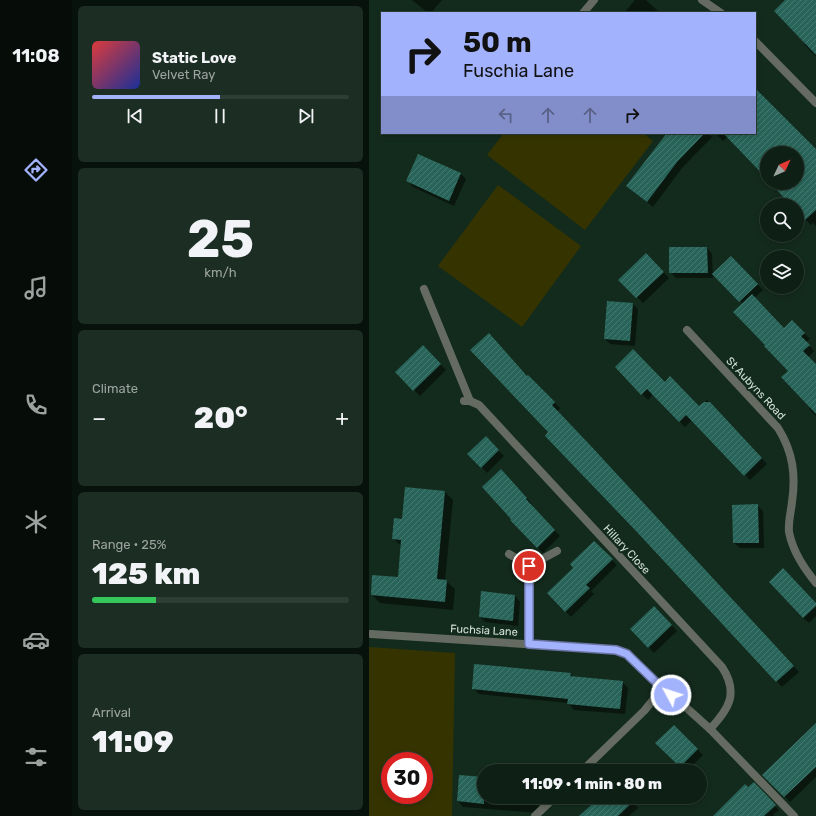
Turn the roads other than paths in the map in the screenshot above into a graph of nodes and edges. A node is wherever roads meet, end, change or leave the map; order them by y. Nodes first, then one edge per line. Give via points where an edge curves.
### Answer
1 (594, 0) edge
2 (703, 0) edge
3 (584, 12) edge
4 (720, 12) edge
5 (756, 42) edge
6 (816, 103) edge
7 (424, 288) dead end
8 (687, 330) dead end
9 (557, 551) dead end
10 (509, 554) dead end
11 (529, 566) junction
12 (816, 583) edge
13 (371, 634) dead end
14 (529, 644) junction
15 (662, 688) junction
16 (710, 729) junction
17 (589, 764) edge
18 (548, 804) edge
19 (535, 816) edge
20 (794, 816) edge

1 - 3 street
2 - 4 street
5 - 6 street
7 - 16 street, Hillary Close via 467,401 479,405 728,676 731,684 728,706
8 - 12 street, St Aubyns Road via 784,437 793,463 794,482 789,522 791,541 798,558
9 - 11 street
10 - 11 street
11 - 14 street
13 - 14 street, Fuchsia Lane
14 - 15 street, Fuchsia Lane via 616,650 627,654
15 - 16 street, Fuchsia Lane
15 - 17 street via 644,712
16 - 20 street, Fuchsia Lane
18 - 19 street

